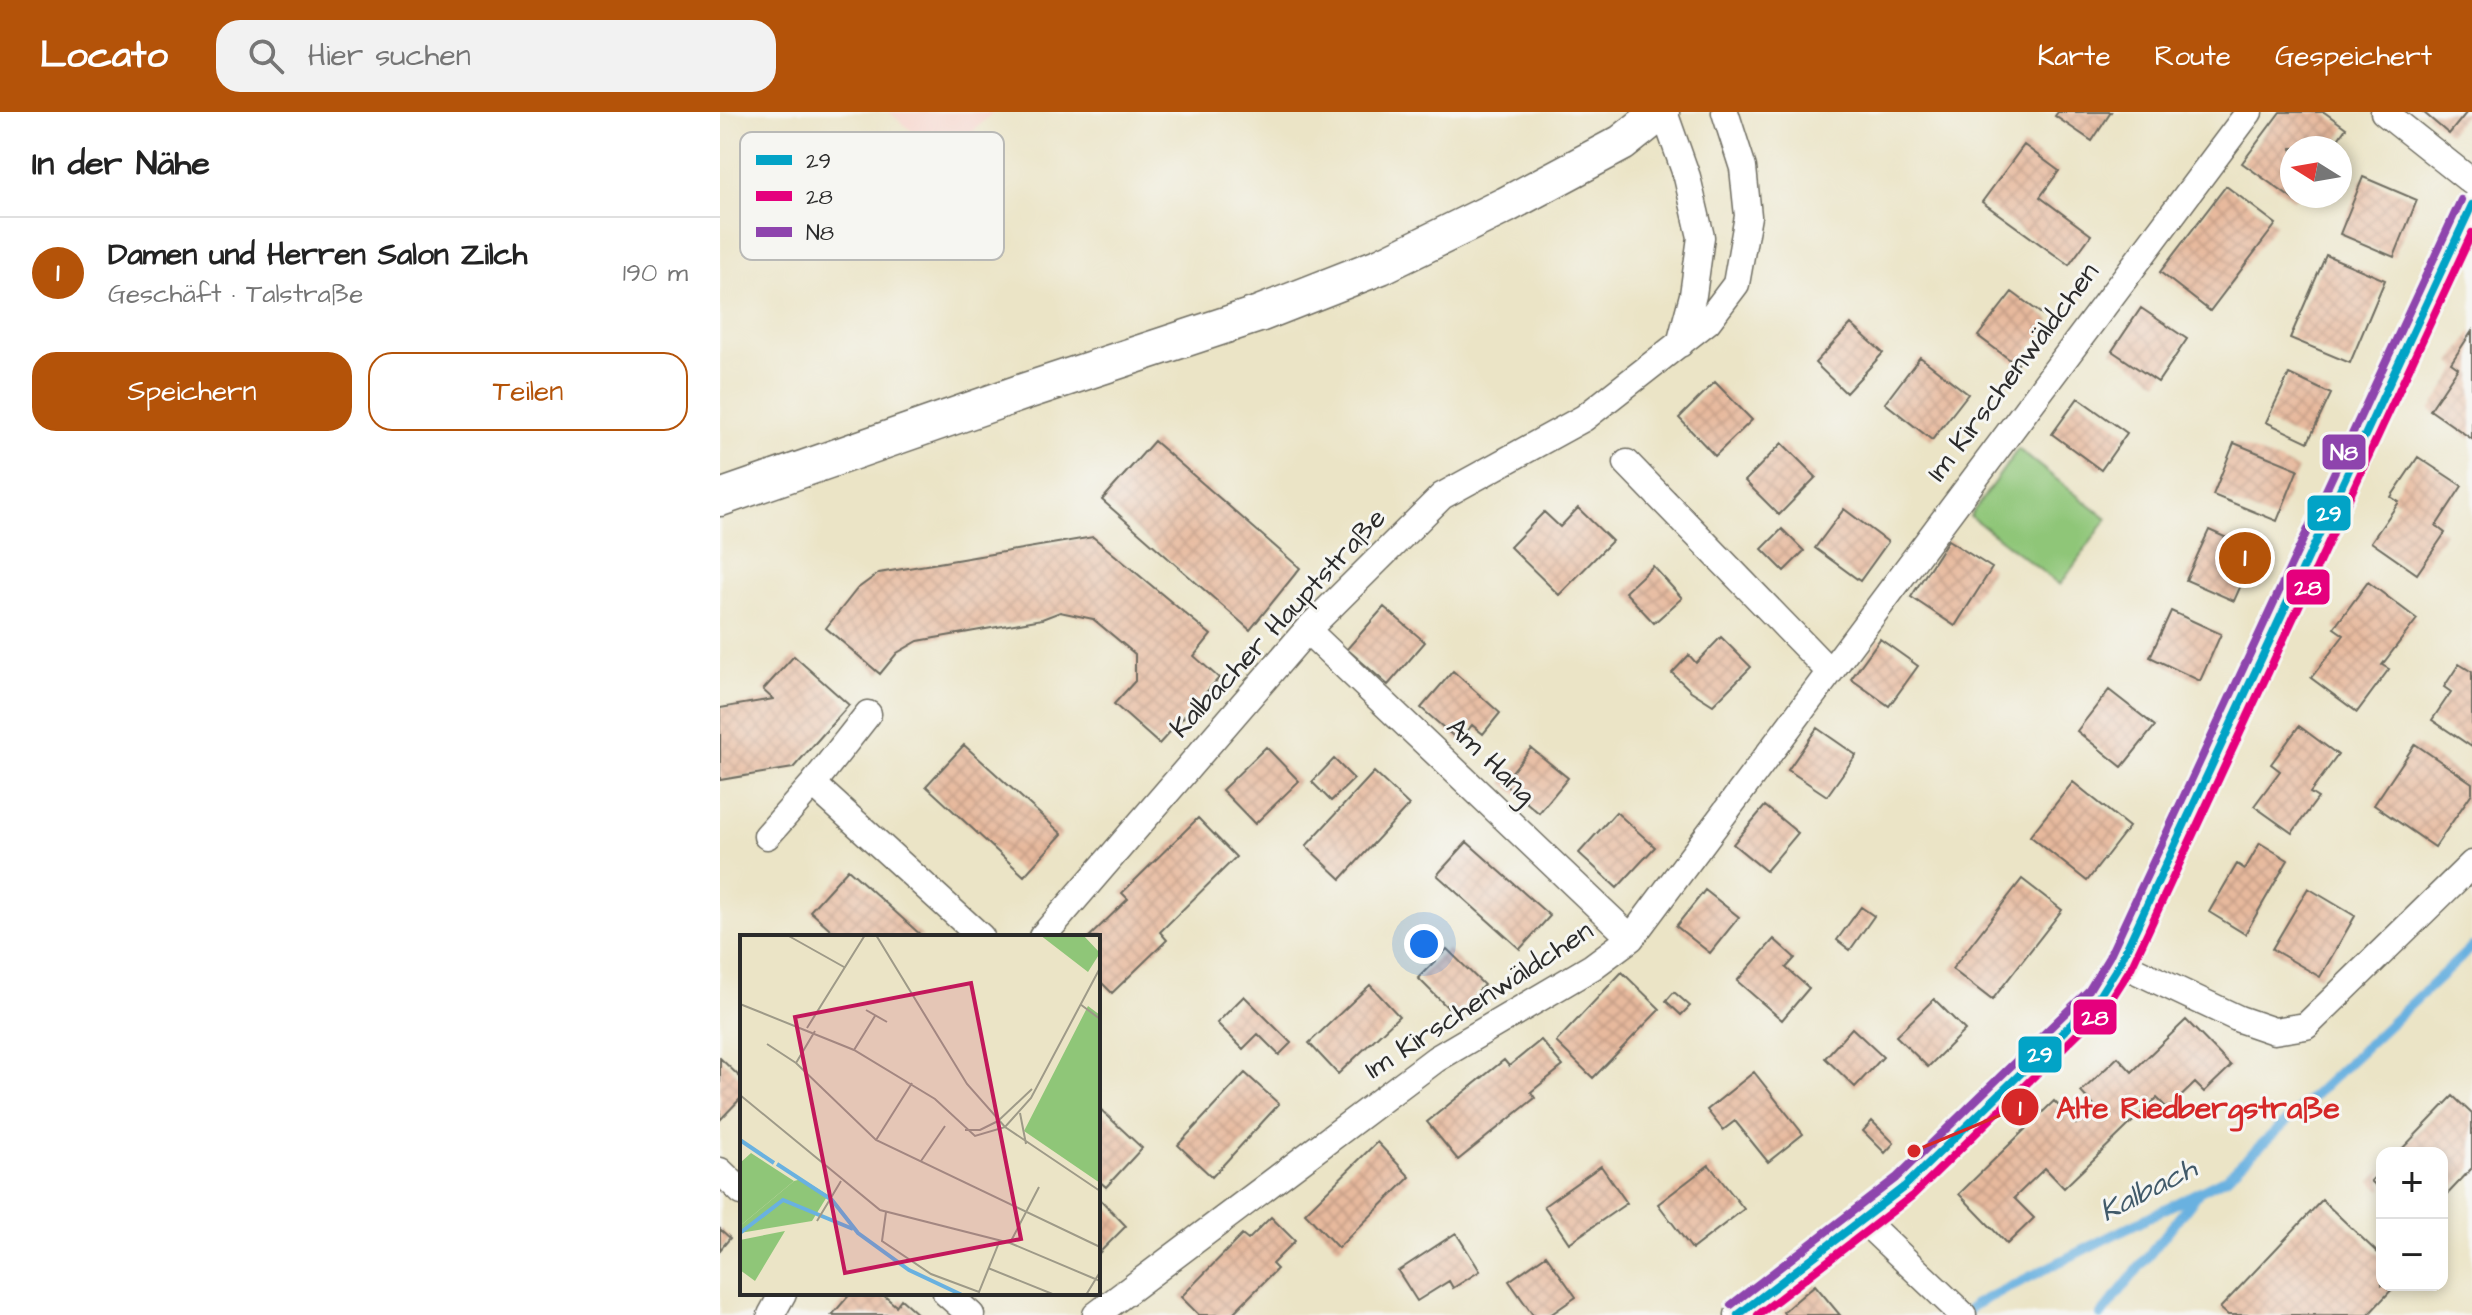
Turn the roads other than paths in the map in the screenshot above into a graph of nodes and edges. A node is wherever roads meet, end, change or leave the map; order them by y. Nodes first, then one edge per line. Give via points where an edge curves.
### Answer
1 (1662, 112) edge
2 (1725, 112) edge
3 (2249, 112) edge
4 (2384, 112) edge
5 (2472, 182) edge
6 (2472, 205) edge
7 (2462, 253) edge
8 (1680, 344) junction
9 (1627, 463) dead end
10 (720, 498) edge
11 (1307, 630) junction
12 (1829, 671) junction
13 (868, 714) dead end
14 (813, 784) junction
15 (767, 836) dead end
16 (2472, 864) edge
17 (979, 935) edge
18 (1044, 935) edge
19 (1631, 938) junction
20 (2120, 963) junction
21 (720, 1171) edge
22 (740, 1190) edge
23 (1861, 1218) junction
24 (782, 1295) edge
25 (948, 1295) edge
26 (1957, 1310) edge
27 (771, 1315) edge
28 (971, 1315) edge
29 (1096, 1315) edge
30 (1738, 1315) edge

1 - 8 street via 1687,177 1701,237
1 - 10 main road via 1622,143 1381,266 1259,314
2 - 8 street, Kalbacher Hauptstraße via 1743,168 1748,216 1736,284 1708,321
3 - 12 street, Im Kirschenwäldchen
4 - 5 street
6 - 7 street
7 - 20 street
8 - 11 street, Kalbacher Hauptstraße via 1584,418 1442,496
9 - 12 street
11 - 18 street, Kalbacher Hauptstraße
11 - 19 street, Am Hang
12 - 19 street, Im Kirschenwäldchen
13 - 14 street
14 - 15 street
14 - 17 street
16 - 20 street via 2306,1026 2274,1031
19 - 29 street, Im Kirschenwäldchen via 1592,967 1436,1059
20 - 23 street via 2098,998 1904,1187
21 - 22 street
23 - 26 street
23 - 30 street
24 - 27 street
25 - 28 street

